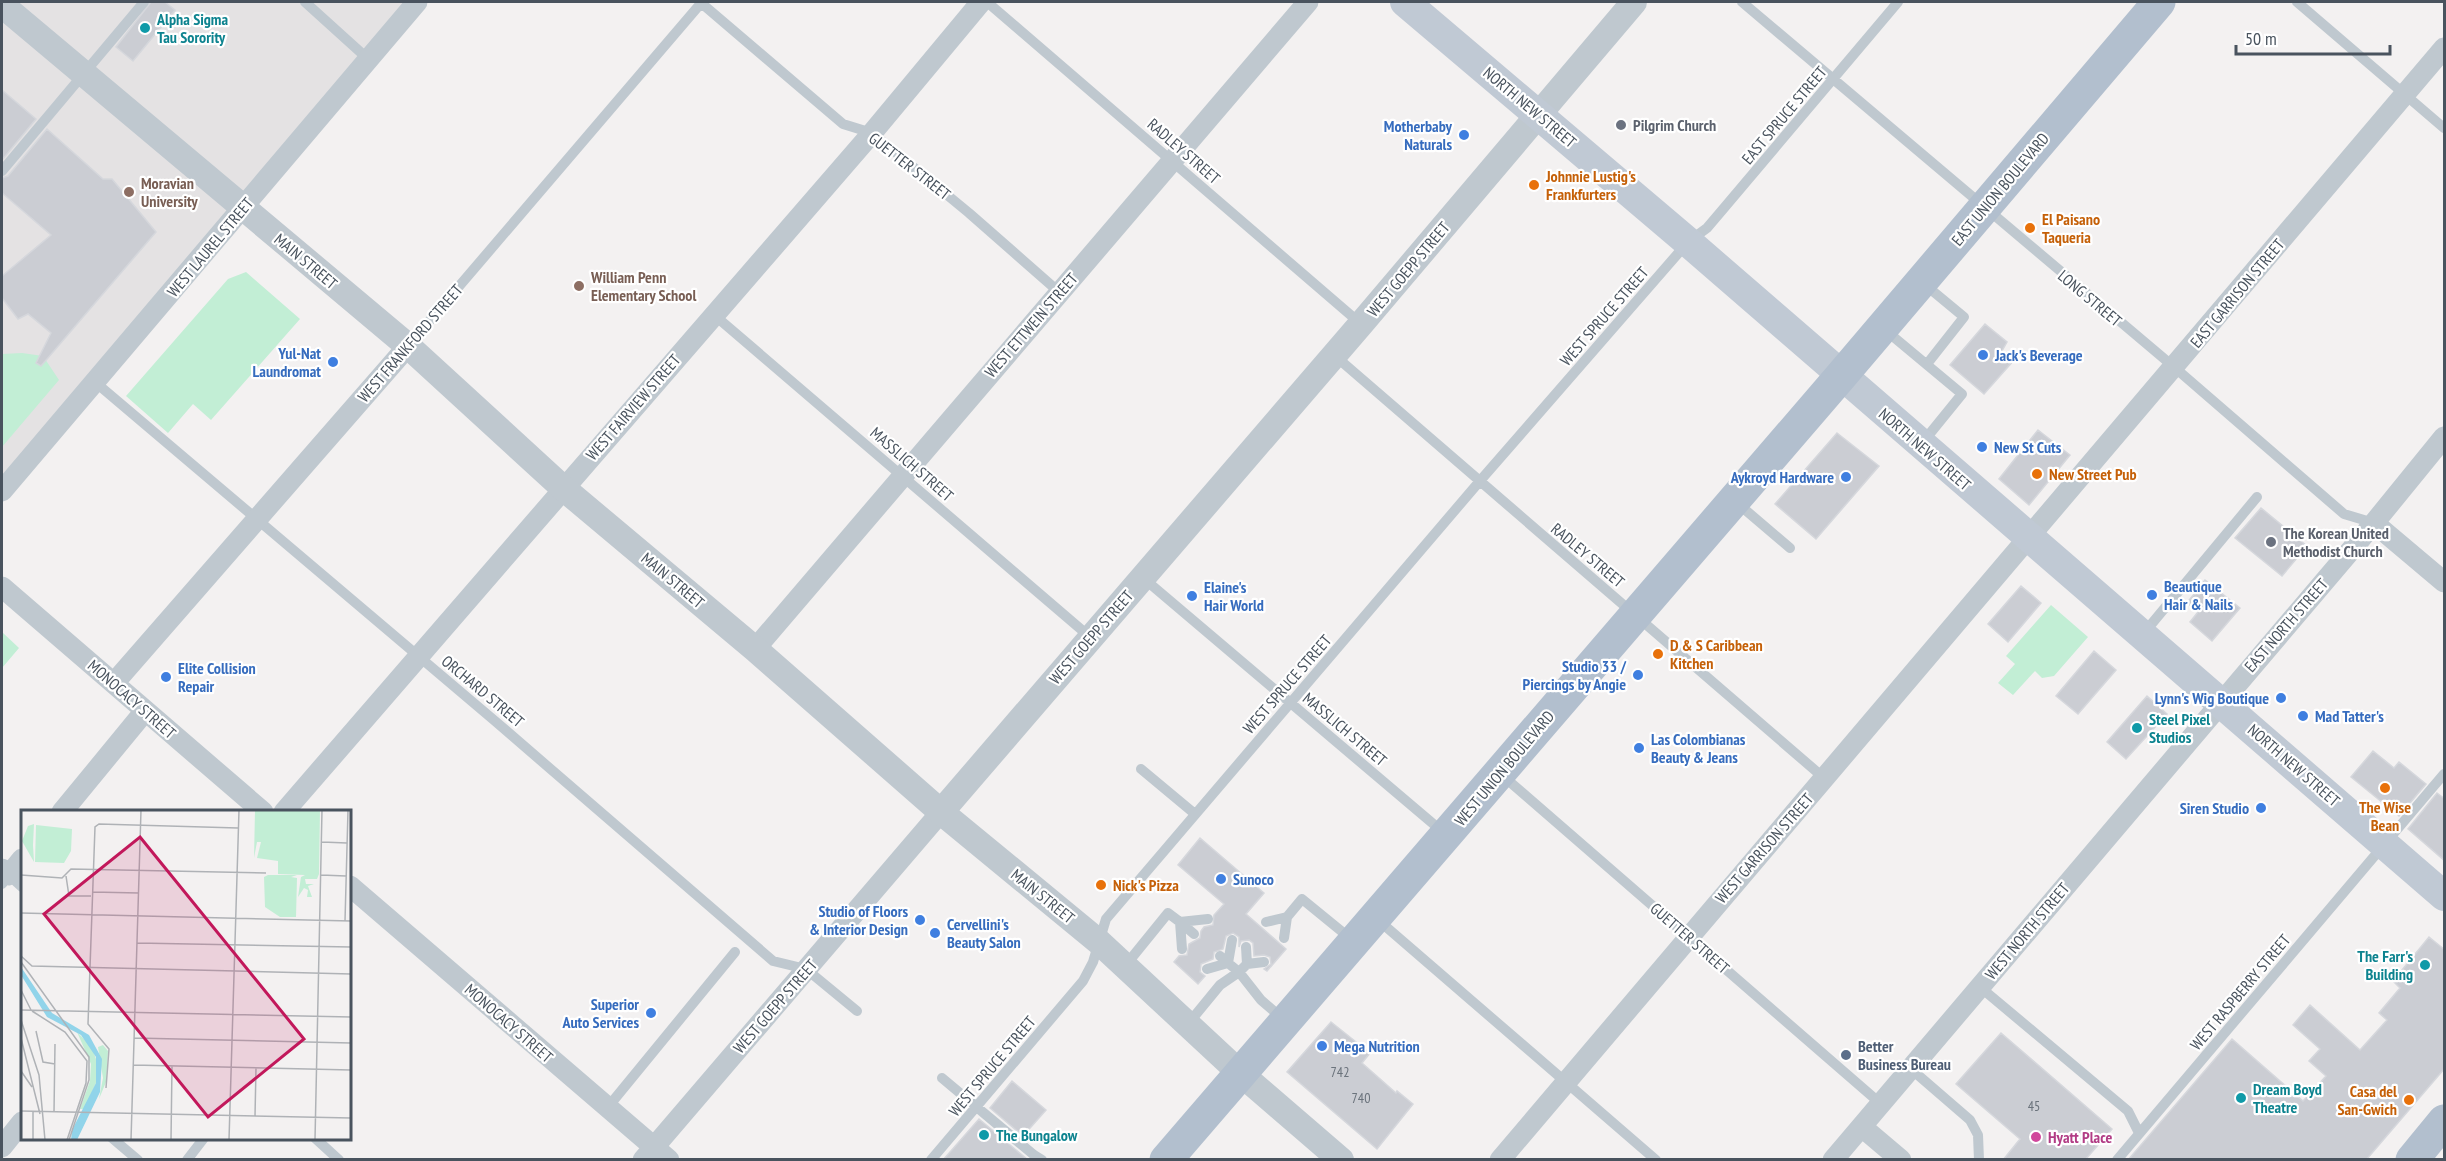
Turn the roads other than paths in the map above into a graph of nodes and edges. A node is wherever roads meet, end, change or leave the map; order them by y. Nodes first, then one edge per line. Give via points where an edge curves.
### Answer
1 (144, 2) edge
2 (305, 2) edge
3 (417, 2) edge
4 (701, 2) edge
5 (981, 2) edge
6 (987, 2) edge
7 (1308, 2) edge
8 (1405, 2) edge
9 (1634, 2) edge
10 (1742, 2) edge
11 (1898, 2) edge
12 (2159, 2) edge
13 (2297, 2) edge
14 (2, 5) edge
15 (2445, 48) edge
16 (368, 59) junction
17 (82, 74) junction
18 (1834, 78) junction
19 (2404, 94) junction
20 (1539, 115) junction
21 (2445, 128) edge
22 (872, 133) junction
23 (1172, 160) junction
24 (2, 171) edge
25 (242, 208) junction
26 (1984, 208) junction
27 (1688, 242) junction
28 (1921, 282) junction
29 (1059, 292) junction
30 (713, 314) junction
31 (1361, 324) junction
32 (1882, 328) junction
33 (408, 346) junction
34 (1334, 355) junction
35 (1926, 364) junction
36 (2174, 367) junction
37 (1841, 376) junction
38 (95, 382) junction
39 (2445, 437) edge
40 (1921, 445) junction
41 (902, 476) junction
42 (1479, 482) junction
43 (563, 488) junction
44 (2, 491) edge
45 (2257, 497) dead end
46 (1734, 500) junction
47 (256, 520) junction
48 (2374, 524) junction
49 (2029, 538) junction
50 (1790, 548) dead end
51 (1142, 577) junction
52 (2445, 582) edge
53 (2, 586) edge
54 (1634, 614) junction
55 (2142, 635) junction
56 (1090, 637) junction
57 (755, 650) junction
58 (417, 656) junction
59 (114, 683) junction
60 (2220, 702) junction
61 (1291, 703) junction
62 (145, 711) junction
63 (1141, 769) dead end
64 (1499, 773) junction
65 (2445, 774) edge
66 (1824, 778) junction
67 (64, 810) edge
68 (261, 810) edge
69 (286, 810) edge
70 (941, 812) junction
71 (1195, 814) junction
72 (1446, 835) junction
73 (2384, 843) junction
74 (351, 887) edge
75 (2445, 896) edge
76 (1287, 917) junction
77 (1208, 919) dead end
78 (1180, 922) junction
79 (1266, 922) dead end
80 (1365, 930) junction
81 (1194, 934) dead end
82 (1688, 936) junction
83 (1284, 938) dead end
84 (1233, 940) dead end
85 (1099, 942) junction
86 (1246, 947) dead end
87 (1182, 949) dead end
88 (735, 952) dead end
89 (1224, 959) junction
90 (1264, 962) dead end
91 (1124, 966) junction
92 (1243, 968) junction
93 (806, 969) junction
94 (1207, 969) dead end
95 (1980, 987) junction
96 (857, 1011) dead end
97 (1285, 1021) junction
98 (1187, 1024) junction
99 (1911, 1069) junction
100 (1240, 1074) junction
101 (942, 1078) dead end
102 (1565, 1082) junction
103 (1881, 1104) junction
104 (608, 1107) junction
105 (977, 1107) junction
106 (2445, 1121) edge
107 (21, 1123) edge
108 (1862, 1126) junction
109 (2139, 1133) junction
110 (114, 1140) edge
111 (202, 1140) edge
112 (317, 1140) edge
113 (2, 1147) edge
114 (655, 1155) edge
115 (138, 1160) edge
116 (187, 1160) edge
117 (339, 1160) edge
118 (931, 1160) edge
119 (1042, 1160) edge
120 (1166, 1160) edge
121 (1341, 1160) edge
122 (1500, 1160) edge
123 (1656, 1160) edge
124 (1833, 1160) edge
125 (1901, 1160) edge
126 (1979, 1160) edge
127 (2117, 1160) edge
128 (2412, 1160) edge

1 - 17 lane
2 - 16 lane
3 - 16 street, WEST LAUREL STREET
4 - 22 lane, GUETTER STREET via 843,124
4 - 33 lane, WEST FRANKFORD STREET
5 - 22 street, WEST FAIRVIEW STREET
6 - 23 lane, RADLEY STREET
7 - 23 street, WEST ETTWEIN STREET
8 - 20 main road, NORTH NEW STREET
9 - 20 street, WEST GOEPP STREET
10 - 18 lane, LONG STREET
11 - 18 lane, EAST SPRUCE STREET
12 - 26 main road, EAST UNION BOULEVARD
13 - 19 lane
14 - 17 street, MAIN STREET
15 - 19 street, EAST GARRISON STREET
16 - 25 street, WEST LAUREL STREET
17 - 24 lane
17 - 25 street, MAIN STREET
18 - 26 lane, LONG STREET
18 - 27 lane, EAST SPRUCE STREET via 1707,228
19 - 21 lane
19 - 36 street, EAST GARRISON STREET
20 - 27 main road, NORTH NEW STREET
20 - 31 street, WEST GOEPP STREET
22 - 29 lane, GUETTER STREET
22 - 30 street, WEST FAIRVIEW STREET
23 - 29 street, WEST ETTWEIN STREET
23 - 31 lane, RADLEY STREET
25 - 33 street, MAIN STREET
25 - 38 street, WEST LAUREL STREET
26 - 28 main road, EAST UNION BOULEVARD
26 - 36 lane, LONG STREET
27 - 37 main road, NORTH NEW STREET
27 - 42 lane, WEST SPRUCE STREET
28 - 32 main road, EAST UNION BOULEVARD
28 - 35 lane via 1964,317
29 - 41 street, WEST ETTWEIN STREET
30 - 41 lane, MASSLICH STREET
30 - 43 street, WEST FAIRVIEW STREET
31 - 34 street, WEST GOEPP STREET
32 - 35 lane
32 - 37 main road, EAST UNION BOULEVARD
33 - 43 street, MAIN STREET
33 - 47 street, WEST FRANKFORD STREET
34 - 42 lane, RADLEY STREET
34 - 51 street, WEST GOEPP STREET
35 - 40 lane via 1962,394
36 - 48 lane, LONG STREET via 2344,514
36 - 49 street, EAST GARRISON STREET
37 - 40 main road, NORTH NEW STREET
37 - 46 main road, WEST UNION BOULEVARD
38 - 44 street, WEST LAUREL STREET
38 - 47 lane, ORCHARD STREET
39 - 48 street, EAST NORTH STREET
40 - 49 main road, NORTH NEW STREET
41 - 56 lane, MASSLICH STREET
41 - 57 street, WEST ETTWEIN STREET
42 - 54 lane, RADLEY STREET
42 - 61 lane, WEST SPRUCE STREET
43 - 57 street, MAIN STREET
43 - 58 street, WEST FAIRVIEW STREET
45 - 55 lane
46 - 50 lane
46 - 54 main road, WEST UNION BOULEVARD
47 - 58 lane, ORCHARD STREET
47 - 59 street, WEST FRANKFORD STREET
48 - 52 street, LONG STREET
48 - 60 street, EAST NORTH STREET
49 - 55 main road, NORTH NEW STREET
49 - 66 street, WEST GARRISON STREET
51 - 56 street, WEST GOEPP STREET
51 - 61 lane, MASSLICH STREET
53 - 59 street, MONOCACY STREET
54 - 64 main road, WEST UNION BOULEVARD
54 - 66 lane, RADLEY STREET
55 - 60 main road, NORTH NEW STREET
56 - 70 street, WEST GOEPP STREET
57 - 70 street, MAIN STREET
58 - 69 street, WEST FAIRVIEW STREET
58 - 93 lane, ORCHARD STREET via 773,961
59 - 62 street, MONOCACY STREET
60 - 73 main road, NORTH NEW STREET
60 - 95 street, WEST NORTH STREET
61 - 71 lane, WEST SPRUCE STREET
61 - 72 lane, MASSLICH STREET
62 - 67 street
62 - 68 street, MONOCACY STREET
63 - 71 lane
64 - 72 main road, WEST UNION BOULEVARD
64 - 82 lane, GUETTER STREET
65 - 73 lane, WEST RASPBERRY STREET
66 - 82 street, WEST GARRISON STREET
70 - 85 street, MAIN STREET
70 - 93 street, WEST GOEPP STREET
71 - 85 lane, WEST SPRUCE STREET via 1106,919
72 - 80 main road, WEST UNION BOULEVARD
73 - 75 main road, NORTH NEW STREET
73 - 109 lane, WEST RASPBERRY STREET
74 - 104 street, MONOCACY STREET
76 - 79 lane
76 - 80 lane via 1302,899
76 - 83 lane
77 - 78 lane
78 - 81 lane
78 - 87 lane
78 - 91 lane via 1168,913
80 - 97 main road, WEST UNION BOULEVARD
80 - 102 lane
82 - 102 street, WEST GARRISON STREET
82 - 103 lane, GUETTER STREET
84 - 89 lane
85 - 91 street, MAIN STREET
85 - 105 lane, WEST SPRUCE STREET via 1083,981
86 - 92 lane
88 - 104 lane
89 - 92 lane
89 - 94 lane
90 - 92 lane
91 - 98 street, MAIN STREET
92 - 97 lane via 1261,1000
92 - 98 lane via 1220,985
93 - 96 lane, ORCHARD STREET
93 - 114 street, WEST GOEPP STREET
95 - 99 street, WEST NORTH STREET
95 - 109 lane via 2128,1111
97 - 100 main road, WEST UNION BOULEVARD
98 - 100 street, MAIN STREET
99 - 103 street, WEST NORTH STREET
99 - 126 lane via 1970,1120 1978,1135
100 - 120 main road, WEST UNION BOULEVARD
100 - 121 street, MAIN STREET
101 - 105 lane
102 - 122 street, WEST GARRISON STREET
102 - 123 lane
103 - 108 street, WEST NORTH STREET
104 - 114 street, MONOCACY STREET
105 - 118 lane, WEST SPRUCE STREET
105 - 119 lane
106 - 128 main road
107 - 113 street
108 - 124 street, WEST NORTH STREET
108 - 125 street
109 - 127 lane, WEST RASPBERRY STREET
110 - 115 lane
111 - 116 lane
112 - 117 lane

